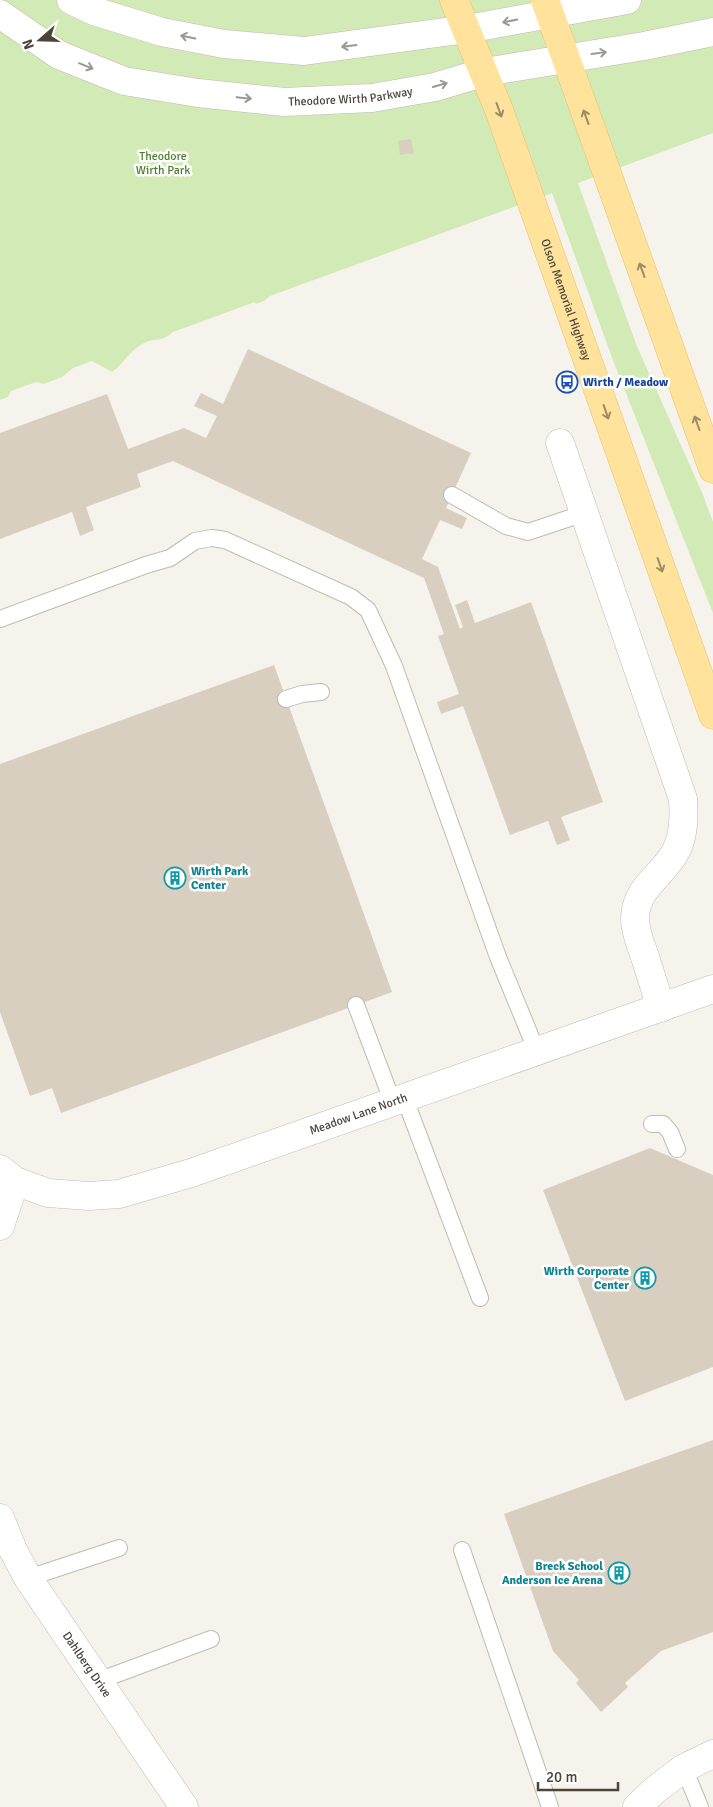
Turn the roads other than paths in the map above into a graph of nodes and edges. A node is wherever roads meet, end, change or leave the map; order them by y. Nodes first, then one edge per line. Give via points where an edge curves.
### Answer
1 (71, 0) edge
2 (454, 0) edge
3 (627, 0) edge
4 (547, 7) edge
5 (0, 14) edge
6 (467, 29) junction
7 (713, 32) edge
8 (566, 58) junction
9 (485, 72) junction
10 (560, 443) dead end
11 (713, 469) edge
12 (452, 495) dead end
13 (585, 513) junction
14 (0, 619) edge
15 (321, 692) dead end
16 (286, 699) dead end
17 (713, 715) edge
18 (713, 989) edge
19 (356, 1005) dead end
20 (661, 1008) junction
21 (537, 1052) junction
22 (399, 1101) junction
23 (652, 1124) dead end
24 (677, 1149) dead end
25 (8, 1175) edge
26 (0, 1226) edge
27 (480, 1298) dead end
28 (0, 1518) edge
29 (119, 1548) dead end
30 (462, 1550) dead end
31 (28, 1578) junction
32 (211, 1639) dead end
33 (98, 1681) junction
34 (713, 1754) edge
35 (684, 1768) junction
36 (184, 1807) edge
37 (550, 1807) edge
38 (638, 1807) edge
39 (700, 1807) edge

6 -> 1 street via 304,50 224,44 162,32
2 - 6 main road, Olson Memorial Highway
3 - 4 street
4 -> 6 street
4 - 8 main road
5 -> 9 street, Theodore Wirth Parkway via 59,55 124,81 198,93 284,102 372,98 435,87
6 - 9 main road, Olson Memorial Highway
8 -> 7 street, Theodore Wirth Parkway
8 - 9 street, Theodore Wirth Parkway
11 -> 8 main road
9 -> 17 main road, Olson Memorial Highway
10 - 13 street
12 - 13 lane via 506,526 528,532
13 - 20 street via 683,799 684,819 676,852 647,884 639,899 635,918
14 - 21 lane via 170,558 195,541 212,538 225,540 351,597 368,610 394,666 498,956
15 - 16 lane
18 - 20 street, Meadow Lane North
19 - 22 lane
20 - 21 street, Meadow Lane North
21 - 22 street, Meadow Lane North
22 - 25 street, Meadow Lane North via 174,1179 119,1194 48,1193
22 - 27 lane
23 - 24 lane via 663,1124
25 - 26 street
28 - 31 street, Dahlberg Drive
29 - 31 lane
30 - 37 lane
31 - 33 street, Dahlberg Drive
32 - 33 lane
33 - 36 street, Dahlberg Drive
34 - 35 street
35 - 38 street
35 - 39 lane

